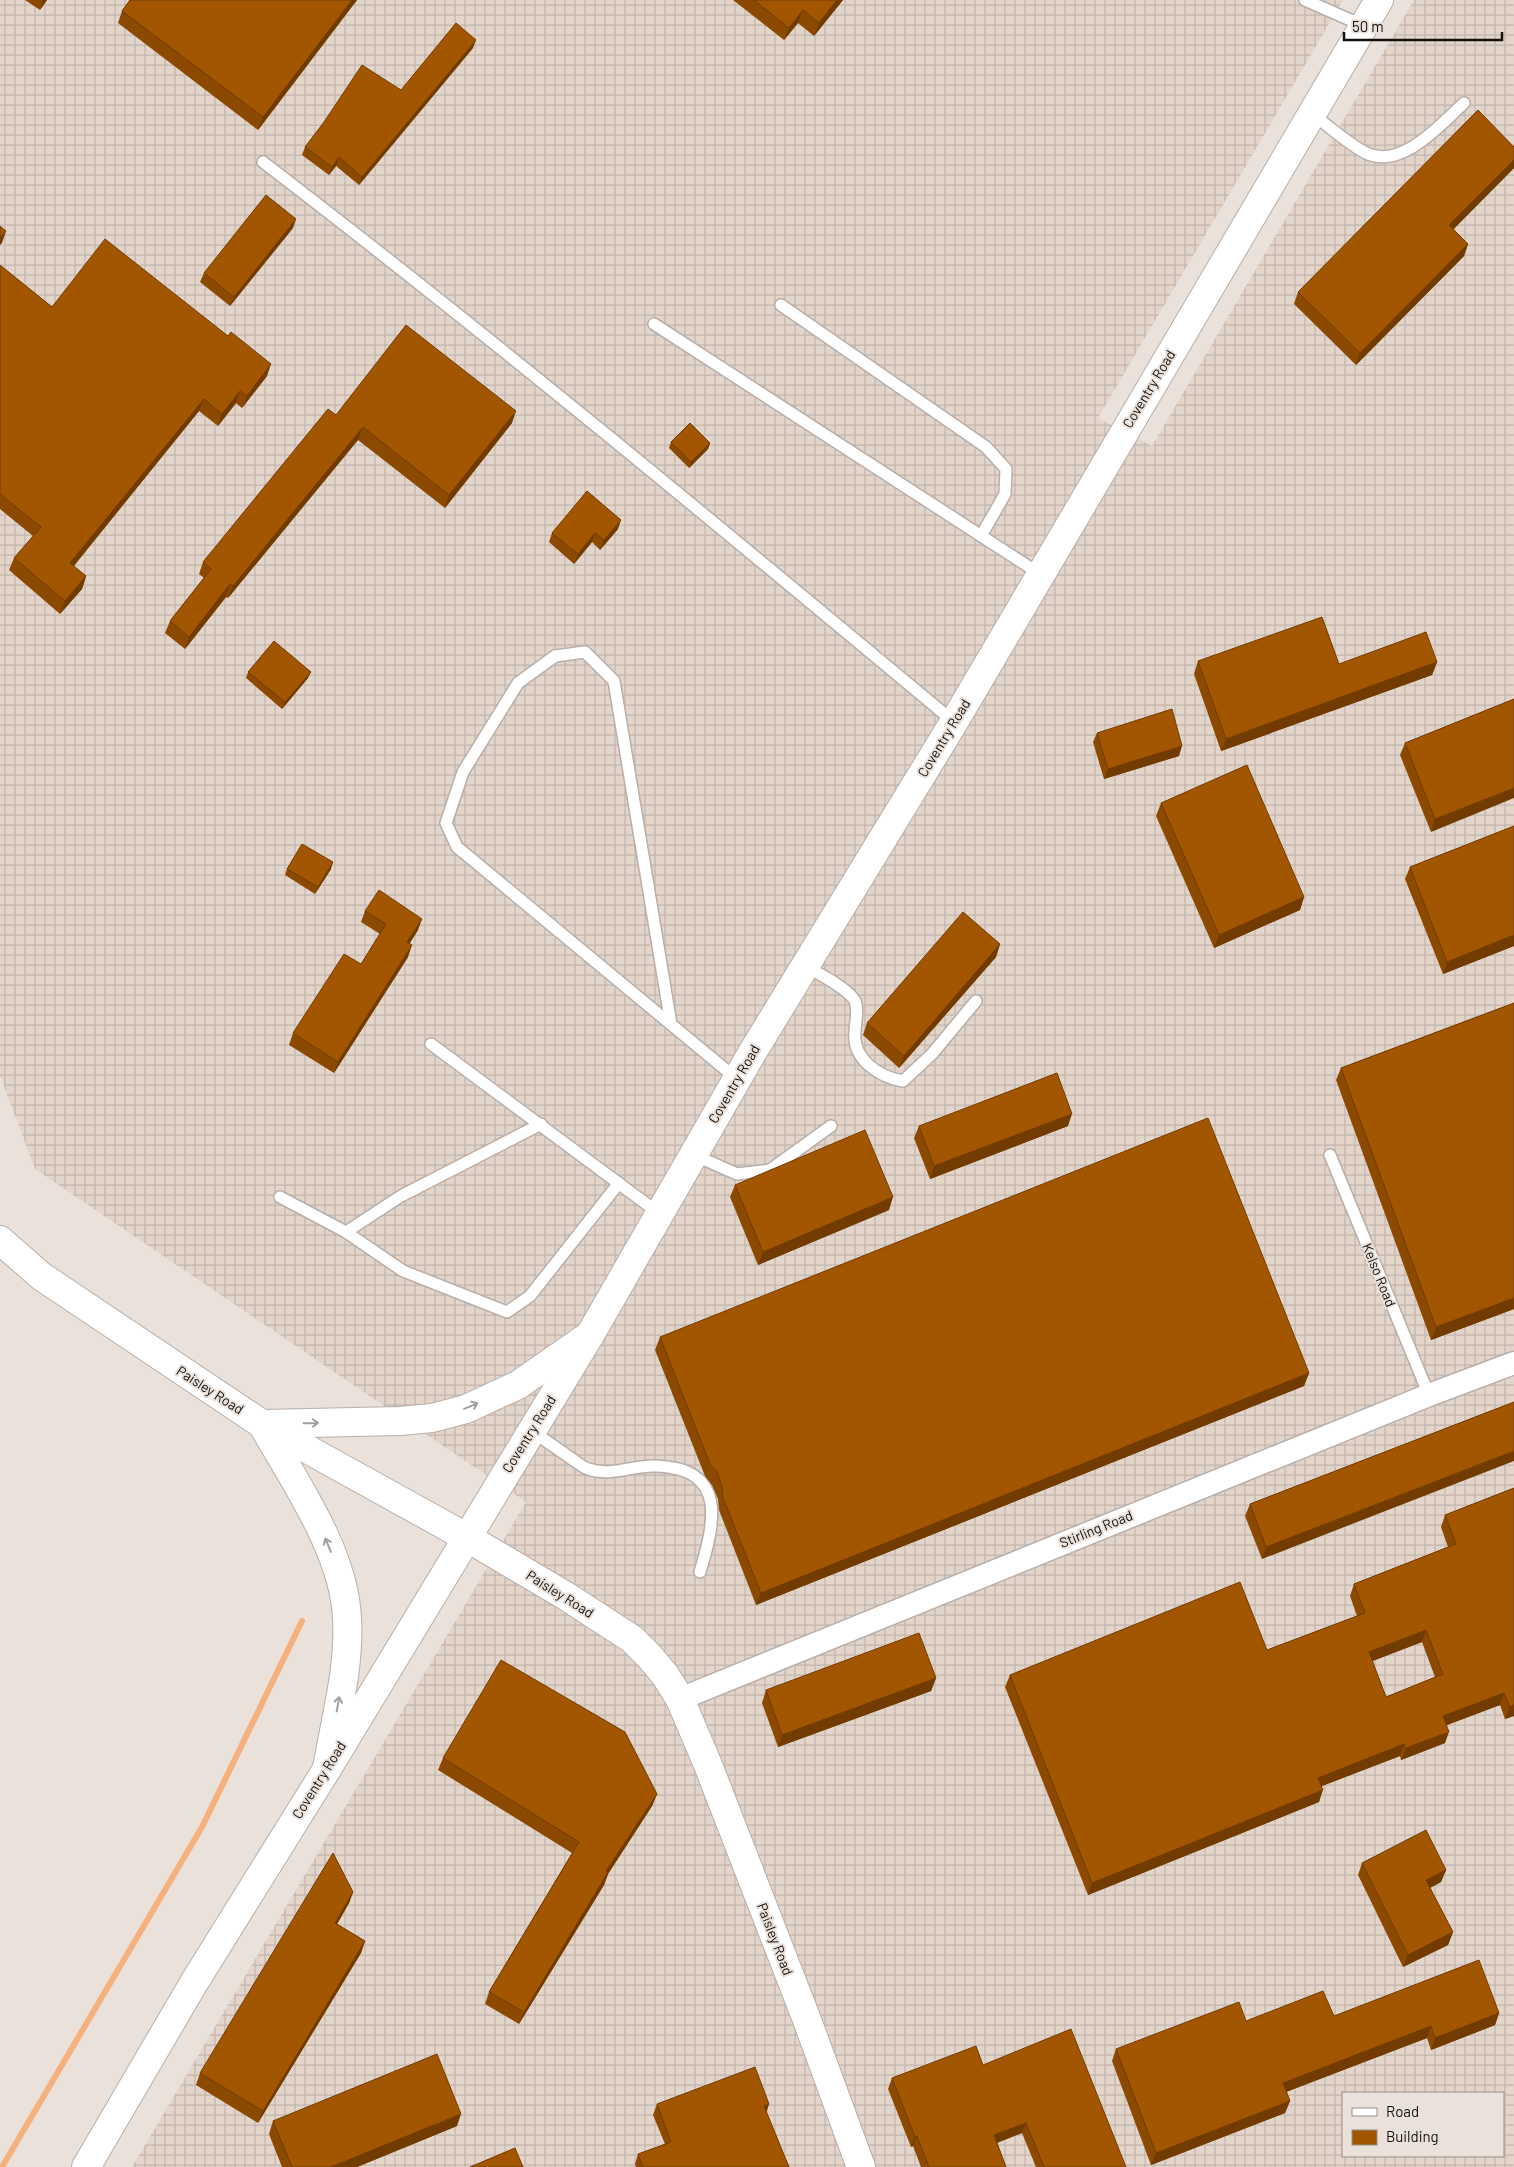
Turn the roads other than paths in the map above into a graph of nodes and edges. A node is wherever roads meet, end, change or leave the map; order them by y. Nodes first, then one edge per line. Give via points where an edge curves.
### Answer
1 (1305, 0) edge
2 (1379, 0) edge
3 (1364, 26) junction
4 (1464, 103) dead end
5 (1312, 114) junction
6 (263, 162) dead end
7 (781, 305) dead end
8 (654, 324) dead end
9 (981, 536) junction
10 (1040, 574) junction
11 (954, 722) junction
12 (806, 966) junction
13 (976, 1002) dead end
14 (671, 1024) junction
15 (431, 1044) dead end
16 (738, 1079) junction
17 (541, 1124) junction
18 (831, 1126) dead end
19 (694, 1155) junction
20 (1330, 1155) dead end
21 (620, 1183) junction
22 (280, 1197) dead end
23 (660, 1214) junction
24 (346, 1232) junction
25 (0, 1240) edge
26 (590, 1335) junction
27 (1514, 1363) edge
28 (1429, 1395) junction
29 (262, 1424) junction
30 (531, 1431) junction
31 (466, 1537) junction
32 (700, 1572) dead end
33 (680, 1699) junction
34 (327, 1769) junction
35 (86, 2167) edge
36 (861, 2167) edge

1 - 3 lane
2 - 3 street, Coventry Road
3 - 5 street, Coventry Road
4 - 5 lane via 1414,148 1384,158 1366,153
5 - 10 street, Coventry Road
6 - 11 lane via 627,450
7 - 9 lane via 986,447 1006,469 1005,494
8 - 9 lane
9 - 10 lane
10 - 11 street, Coventry Road
11 - 12 street, Coventry Road
12 - 13 lane via 848,993 855,1002 856,1050 868,1065 888,1078 903,1081 932,1054
12 - 16 street, Coventry Road
14 - 14 lane via 458,847 446,823 463,772 518,683 555,656 585,652 614,681
14 - 16 lane
15 - 17 lane
16 - 19 street, Coventry Road
17 - 21 lane
17 - 24 lane via 401,1196
18 - 19 lane via 770,1170 737,1174
19 - 23 street, Coventry Road
20 - 28 lane, Kelso Road
21 - 23 lane
21 - 24 lane via 530,1296 507,1312 403,1271
22 - 24 lane
23 - 26 street, Coventry Road
25 - 29 street, Paisley Road via 41,1276
29 -> 26 street via 400,1421 432,1418 466,1409 518,1385
26 - 30 street, Coventry Road
27 - 28 street, Stirling Road
28 - 33 street, Stirling Road
29 - 31 street, Paisley Road
34 -> 29 street via 346,1656 347,1617 342,1585 328,1542
30 - 31 street, Coventry Road
30 - 32 lane via 588,1469 616,1472 655,1466 695,1476 709,1493 712,1508 711,1536
31 - 33 street, Paisley Road via 632,1639 665,1675
31 - 34 street, Coventry Road
33 - 36 street, Paisley Road via 712,1774
34 - 35 street, Coventry Road via 194,1981

